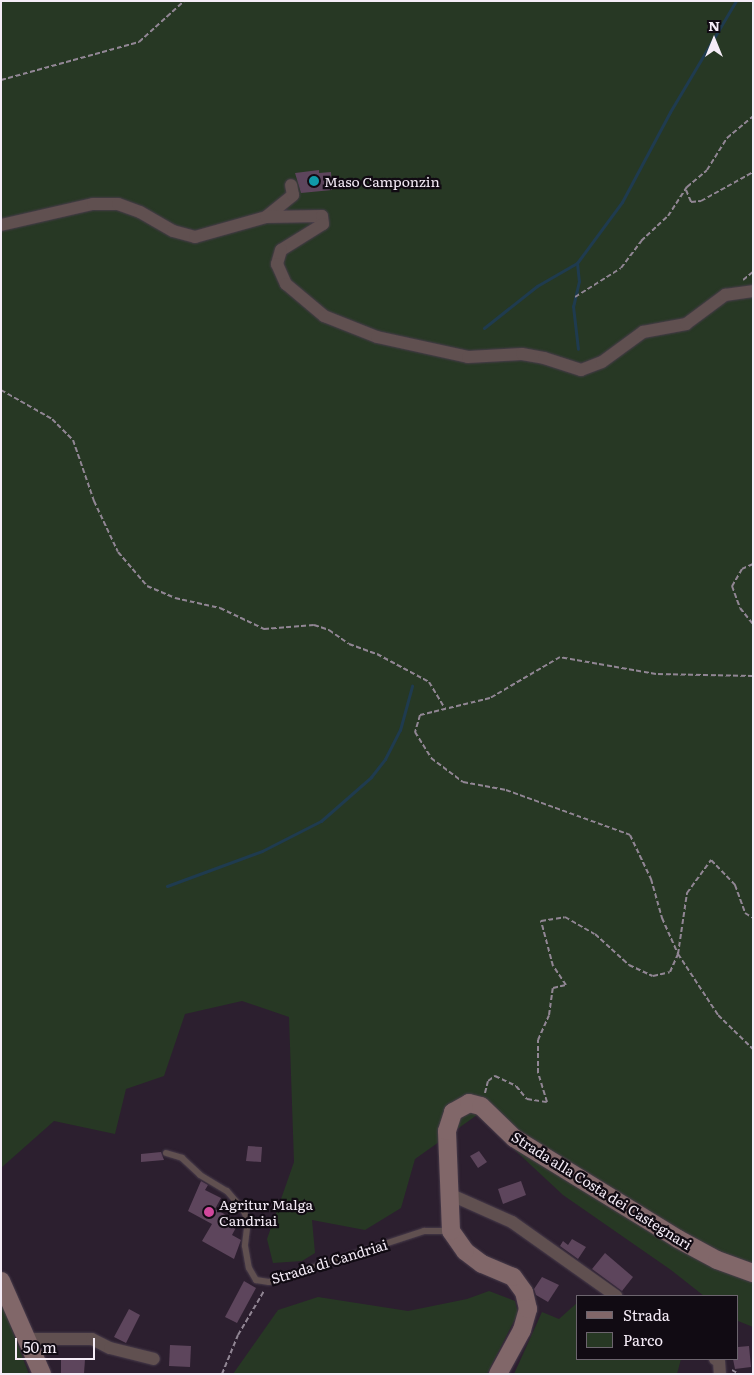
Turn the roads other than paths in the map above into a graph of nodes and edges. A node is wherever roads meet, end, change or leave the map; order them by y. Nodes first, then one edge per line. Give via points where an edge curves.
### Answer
1 (292, 185) dead end
2 (266, 217) junction
3 (1, 225) edge
4 (753, 291) edge
5 (166, 1153) dead end
6 (449, 1194) junction
7 (451, 1231) junction
8 (753, 1273) edge
9 (1, 1281) edge
10 (615, 1295) edge
11 (27, 1339) junction
12 (154, 1359) dead end
13 (716, 1360) edge
14 (42, 1374) edge
15 (498, 1374) edge
16 (720, 1374) edge

1 - 2 street via 293,195
2 - 3 street via 195,237 174,231 118,204 93,204
2 - 4 street via 322,216 323,224 281,250 277,264 286,284 324,316 377,337 468,357 522,354 581,370 602,362 643,332 686,324 726,295
5 - 7 lane, Strada di Candriai via 182,1158 200,1175 227,1191 242,1208 248,1220 245,1246 249,1268 256,1280 269,1282 424,1231
6 - 7 street
6 - 8 street, Strada alla Costa dei Castegnari via 447,1131 453,1112 469,1104 481,1106 514,1138 678,1239 717,1260
6 - 10 street via 512,1222
7 - 15 street via 465,1251 482,1264 513,1277 524,1292 528,1309 522,1330
9 - 11 street
11 - 12 street via 92,1339 110,1348
11 - 14 street
13 - 16 street

